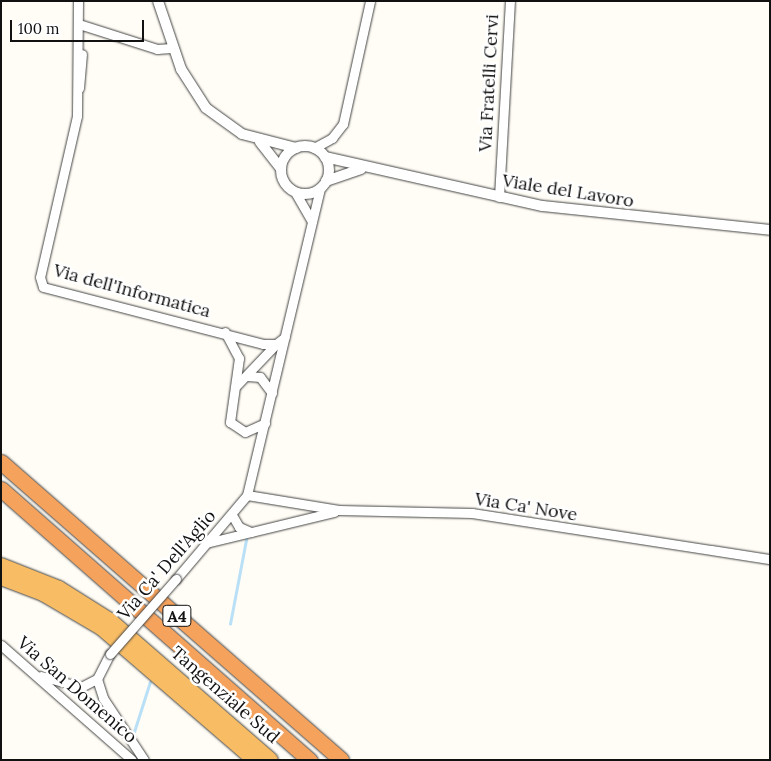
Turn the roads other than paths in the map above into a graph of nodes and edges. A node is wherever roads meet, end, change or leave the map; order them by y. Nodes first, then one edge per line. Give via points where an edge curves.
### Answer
1 (78, 1) edge
2 (83, 1) edge
3 (158, 1) edge
4 (370, 1) edge
5 (510, 1) edge
6 (82, 25) junction
7 (171, 48) junction
8 (77, 98) junction
9 (259, 141) junction
10 (296, 148) junction
11 (314, 148) junction
12 (325, 157) junction
13 (364, 168) junction
14 (281, 169) junction
15 (323, 185) junction
16 (295, 192) junction
17 (499, 197) junction
18 (314, 225) junction
19 (770, 230) edge
20 (225, 332) junction
21 (285, 337) junction
22 (276, 344) junction
23 (247, 376) junction
24 (234, 388) junction
25 (272, 393) junction
26 (265, 423) junction
27 (1, 462) edge
28 (1, 489) edge
29 (247, 495) junction
30 (1, 503) edge
31 (339, 510) junction
32 (232, 515) junction
33 (251, 532) junction
34 (206, 543) junction
35 (81, 559) junction
36 (770, 559) edge
37 (1, 565) edge
38 (1, 578) edge
39 (1, 645) edge
40 (41, 676) junction
41 (97, 679) junction
42 (132, 760) edge
43 (144, 760) edge
44 (254, 760) edge
45 (271, 760) edge
46 (310, 760) edge
47 (341, 760) edge

1 - 8 street, Via dell'Informatica
2 - 6 street, Via dell'Informatica
3 - 7 street
4 - 11 street via 343,124 332,138
5 - 17 street, Via Fratelli Cervi
6 - 7 street via 157,49
6 - 8 street, Via dell'Informatica via 82,77
7 - 9 street via 206,108 226,125
8 - 20 street, Via dell'Informatica via 72,143 40,277 43,287
9 - 10 street
9 - 14 street
10 - 11 street
10 - 14 street via 285,157
11 - 12 street, Viale del Lavoro
12 - 13 street, Viale del Lavoro
12 - 15 street
13 - 15 street
13 - 17 street, Viale del Lavoro
14 - 16 street via 285,183
15 - 16 street via 308,194
15 - 18 street
16 - 18 street via 306,204
17 - 19 street, Viale del Lavoro via 608,216
18 - 21 street
20 - 22 street, Via dell'Informatica
20 - 24 street, Via dell'Informatica via 238,358
21 - 22 street
21 - 25 street
22 - 23 street
23 - 24 street
23 - 25 street via 260,376
24 - 26 street, Via dell'Informatica via 229,413 236,430 254,430
25 - 26 street
26 - 29 street
27 - 47 highway, A4
28 - 35 highway, A4
29 - 31 street, Via Ca' Nove
29 - 32 street, Via Ca' Dell'Aglio
30 - 35 highway, A4
31 - 33 street
31 - 36 street, Via Ca' Nove via 472,513
32 - 33 street via 239,527
32 - 34 street, Via Ca' Dell'Aglio
33 - 34 street
34 - 41 street, Via Ca' Dell'Aglio, bridge via 110,654
35 - 46 highway, A4
37 - 45 highway, Tangenziale Sud via 59,588 110,620
38 - 44 highway, Tangenziale Sud via 43,594 101,628
39 - 40 street, Via San Domenico
40 - 41 street via 70,687
40 - 42 street, Via San Domenico via 46,686
41 - 43 street via 103,698

